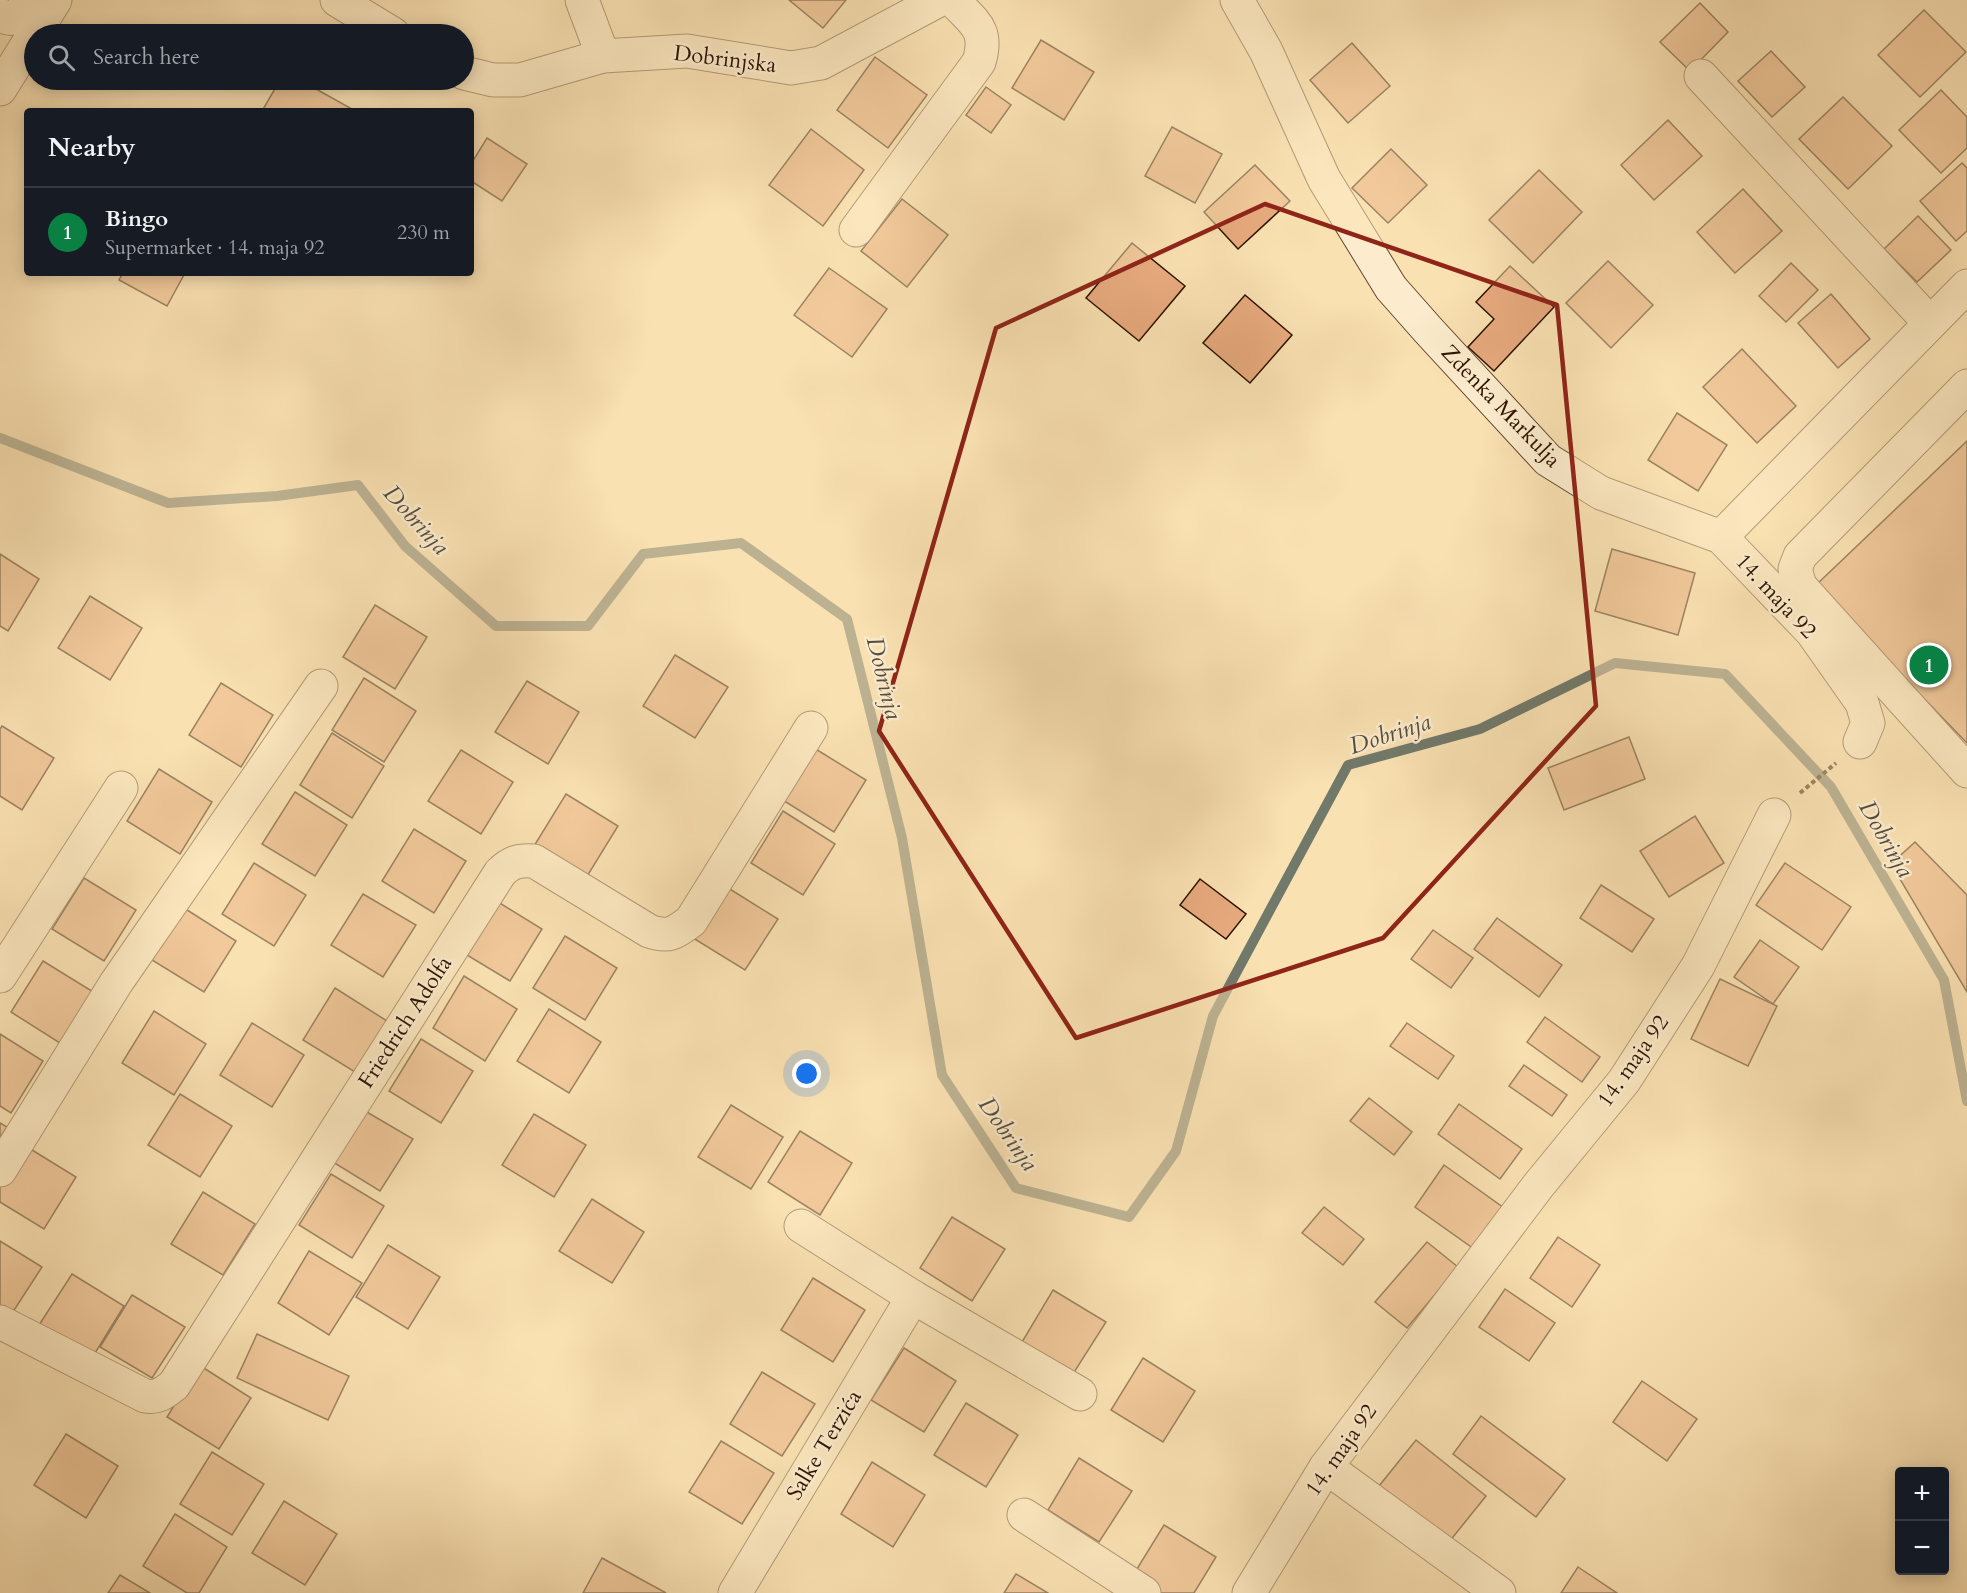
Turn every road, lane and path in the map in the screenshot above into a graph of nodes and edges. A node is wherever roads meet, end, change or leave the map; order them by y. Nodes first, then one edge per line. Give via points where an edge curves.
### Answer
1 (28, 0) edge
2 (55, 0) edge
3 (338, 0) edge
4 (582, 0) edge
5 (939, 0) edge
6 (954, 0) edge
7 (1237, 0) edge
8 (0, 15) edge
9 (40, 24) edge
10 (377, 24) edge
11 (24, 50) edge
12 (603, 56) junction
13 (474, 76) edge
14 (1701, 76) dead end
15 (0, 89) edge
16 (856, 230) dead end
17 (1967, 286) edge
18 (1930, 323) junction
19 (1967, 386) edge
20 (1721, 537) junction
21 (321, 686) dead end
22 (811, 728) dead end
23 (1860, 742) joint
24 (1967, 771) edge
25 (121, 788) dead end
26 (1774, 815) joint
27 (0, 976) edge
28 (0, 1170) edge
29 (801, 1226) dead end
30 (912, 1297) junction
31 (0, 1323) edge
32 (1080, 1394) dead end
33 (1326, 1467) junction
34 (1024, 1515) dead end
35 (735, 1593) edge
36 (1144, 1593) edge
37 (1249, 1593) edge
38 (1498, 1593) edge

1 - 8 street via 20,16 13,19
2 - 9 street
3 - 10 street
4 - 12 street
5 - 12 street, Dobrinjska via 811,65 791,68 687,51
6 - 16 street via 981,32 984,46 979,62
7 - 20 street, Zdenka Markulja via 1266,51 1324,179 1391,288 1429,331 1548,460 1601,494
11 - 15 street
12 - 13 street, Dobrinjska via 520,80
14 - 18 street
17 - 18 street
18 - 20 street
19 - 24 street via 1800,556 1794,569 1800,586
20 - 23 street, 14. maja 92 via 1812,632 1862,703 1868,723
21 - 28 street via 116,983
22 - 31 street, Friedrich Adolfa via 691,921 676,932 663,936 649,931 534,861 519,860 500,873 174,1385 164,1394 145,1396
23 - 26 path
25 - 27 street
26 - 33 street, 14. maja 92 via 1698,966 1624,1081 1538,1186
29 - 30 street
30 - 32 street
30 - 35 street, Salke Terzića
33 - 37 street, 14. maja 92
33 - 38 street
34 - 36 street

